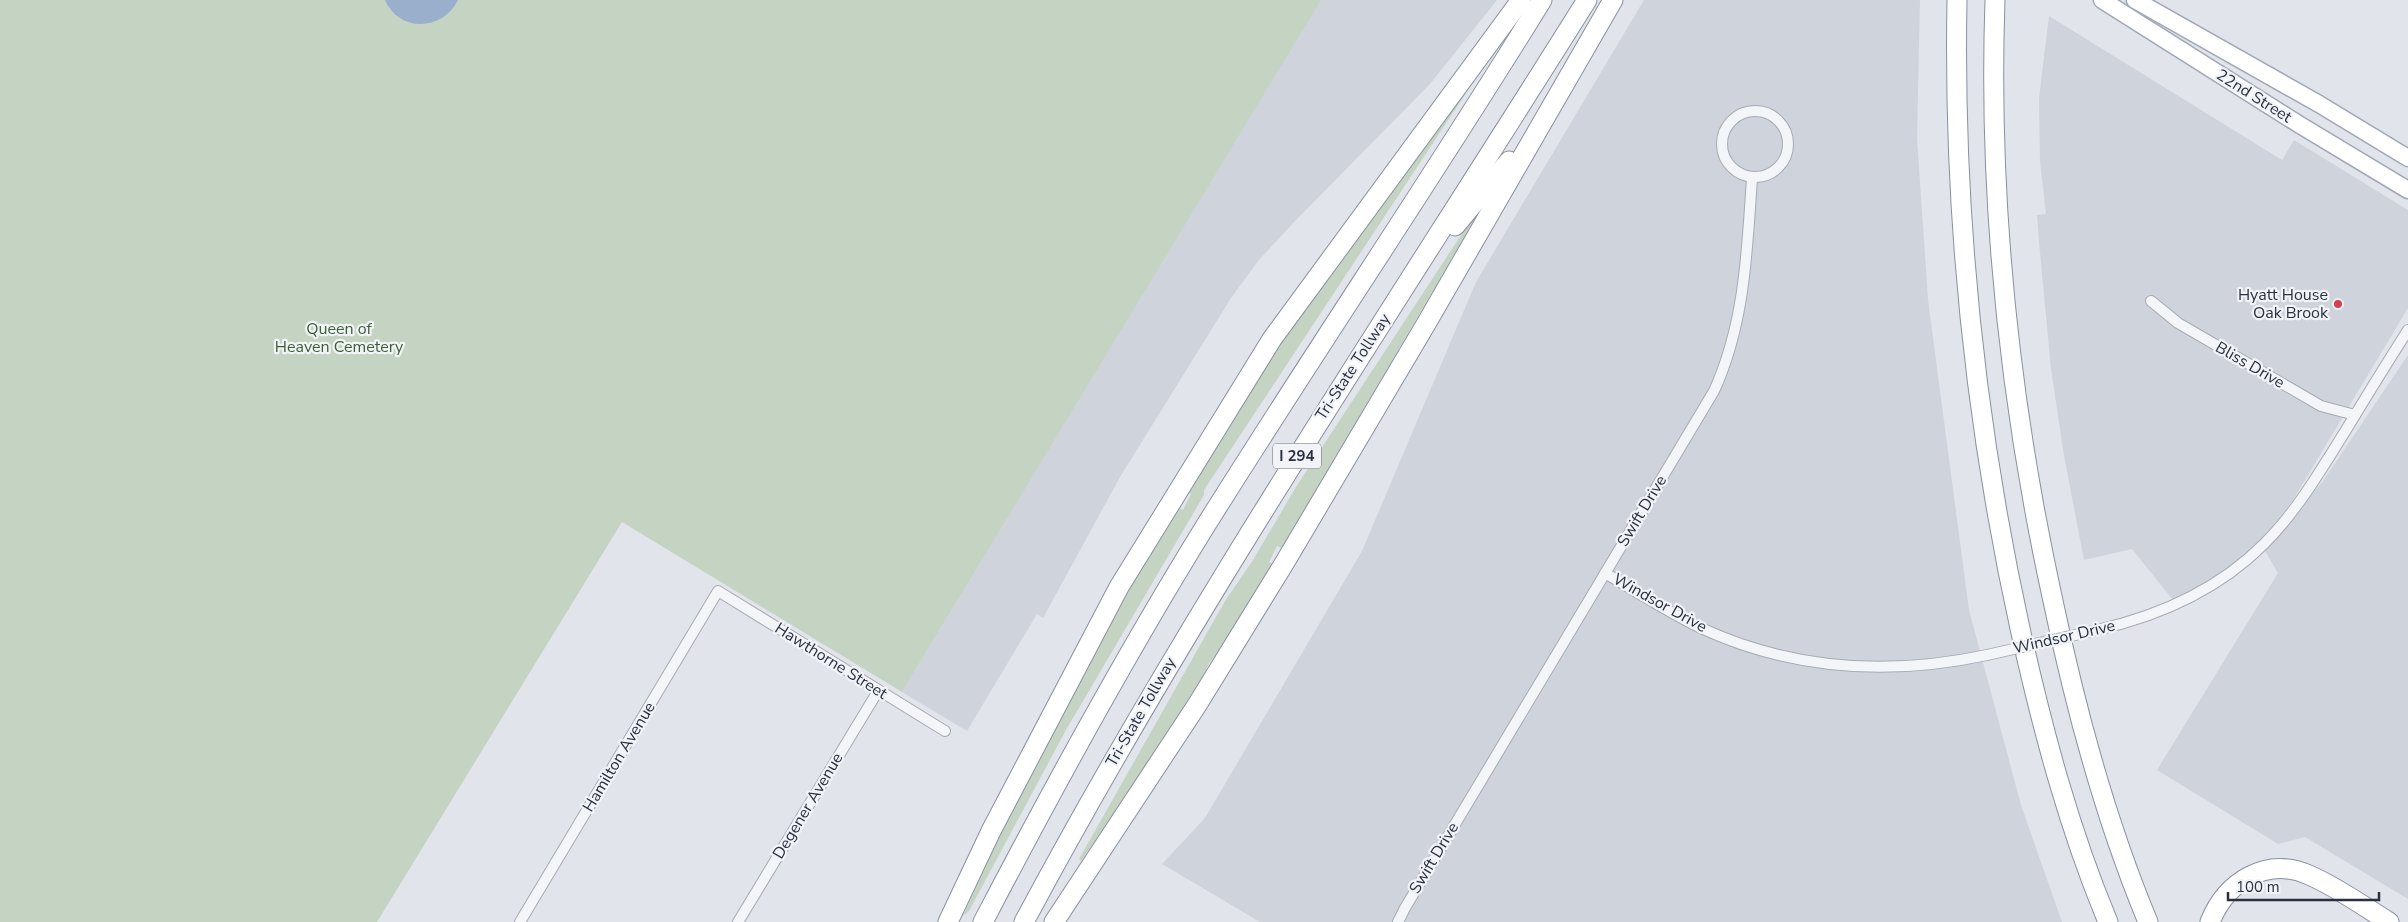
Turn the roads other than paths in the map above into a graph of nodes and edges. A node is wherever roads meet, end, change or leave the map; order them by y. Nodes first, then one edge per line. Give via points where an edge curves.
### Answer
1 (1521, 0) edge
2 (1542, 0) edge
3 (1587, 0) edge
4 (1613, 0) edge
5 (1957, 0) edge
6 (1995, 0) edge
7 (2102, 0) edge
8 (2135, 0) edge
9 (1559, 94) junction
10 (2408, 158) edge
11 (1752, 178) junction
12 (2408, 190) edge
13 (1422, 260) junction
14 (2151, 301) dead end
15 (2408, 330) edge
16 (2355, 414) junction
17 (1605, 573) junction
18 (718, 591) joint
19 (878, 691) junction
20 (945, 731) dead end
21 (520, 922) edge
22 (738, 922) edge
23 (948, 922) edge
24 (983, 922) edge
25 (1024, 922) edge
26 (1054, 922) edge
27 (1398, 922) edge
28 (2108, 922) edge
29 (2148, 922) edge
30 (2210, 922) edge
31 (2389, 922) edge

1 - 23 highway via 1272,339 1119,587 990,831
2 - 24 highway, I 294 via 1434,174 1205,526 1097,710
3 - 13 highway, Tri-State Tollway / I 294
4 - 9 highway
5 - 28 highway via 1957,110 1963,226 1972,337 1989,464 2014,600 2044,729 2076,838
6 - 29 highway via 1995,125 2003,269 2015,384 2033,501 2062,644 2086,741 2110,820
7 - 12 main road, 22nd Street
8 - 10 main road, 22nd Street
9 - 13 highway via 1462,220
9 - 26 highway via 1285,562 1197,705
11 - 11 street via 1780,168 1789,144 1785,129 1778,120 1757,111 1736,117 1724,133 1722,143 1730,166
11 - 17 street, Swift Drive via 1742,296 1736,332 1723,371
13 - 25 highway, Tri-State Tollway / I 294 via 1144,704
14 - 16 street, Bliss Drive via 2178,323 2321,406
15 - 16 street, Windsor Drive
16 - 17 street, Windsor Drive, bridge via 2294,510 2252,556 2207,588 2140,619 1952,662 1884,668 1799,660 1750,647 1701,628
17 - 27 street, Swift Drive
18 - 19 street, Hawthorne Street
18 - 21 street, Hamilton Avenue
19 - 20 street, Hawthorne Street
19 - 22 street, Degener Avenue
30 - 31 highway via 2218,903 2232,888 2254,874 2275,869 2309,875

